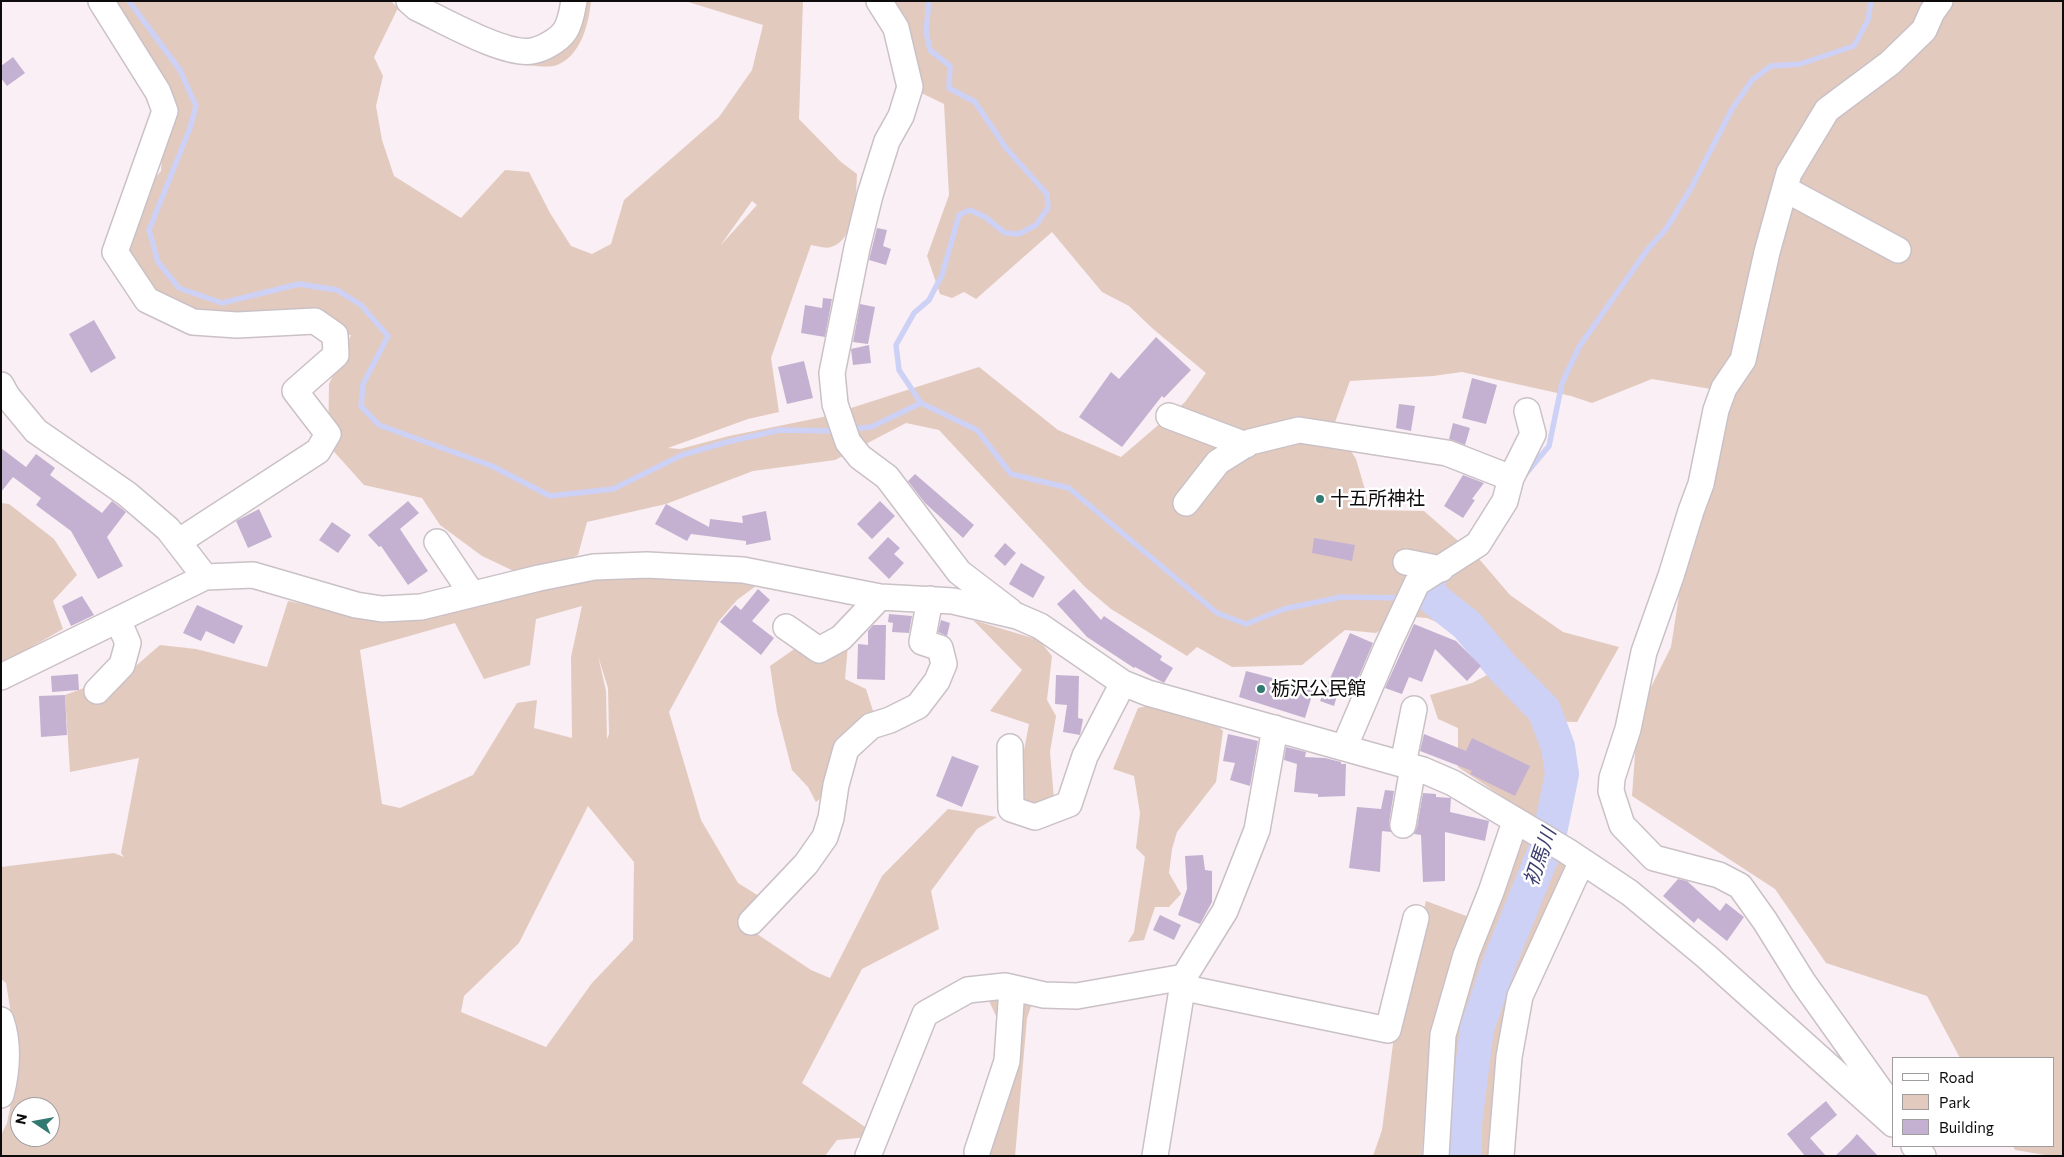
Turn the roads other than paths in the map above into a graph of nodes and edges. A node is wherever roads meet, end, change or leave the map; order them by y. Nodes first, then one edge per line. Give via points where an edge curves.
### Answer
1 (101, 1) edge
2 (409, 1) edge
3 (574, 1) edge
4 (879, 1) edge
5 (1940, 1) edge
6 (1784, 189) junction
7 (1898, 250) dead end
8 (1, 385) edge
9 (1527, 411) dead end
10 (1169, 416) dead end
11 (1246, 445) junction
12 (1511, 478) junction
13 (1186, 503) dead end
14 (178, 542) junction
15 (437, 542) dead end
16 (205, 577) junction
17 (472, 594) junction
18 (880, 597) junction
19 (930, 599) junction
20 (1017, 616) junction
21 (118, 620) junction
22 (786, 627) dead end
23 (1, 677) edge
24 (1123, 683) junction
25 (97, 691) dead end
26 (1414, 709) dead end
27 (1275, 728) junction
28 (1010, 747) dead end
29 (1344, 748) junction
30 (1408, 765) junction
31 (1403, 825) dead end
32 (1521, 825) junction
33 (1575, 856) junction
34 (1416, 918) dead end
35 (751, 922) dead end
36 (1184, 977) junction
37 (1012, 988) junction
38 (1, 1020) edge
39 (1, 1095) edge
40 (1892, 1112) edge
41 (1892, 1123) edge
42 (977, 1152) dead end
43 (868, 1156) edge
44 (1155, 1156) edge
45 (1436, 1156) edge
46 (1501, 1156) edge

1 - 14 street via 158,92 165,111 115,252 147,300 193,322 237,325 315,321 335,335 336,355 295,392 328,434 318,451
2 - 3 street via 417,8 494,44 532,51 556,40 565,31
4 - 20 street via 896,28 910,87 901,116 887,141 870,195 840,326 832,373 834,404 848,442 860,456 888,477 959,572
5 - 6 street via 1924,30 1890,63 1828,110 1789,173
6 - 7 street
6 - 40 street via 1743,360 1724,388 1716,410 1702,484 1644,652 1611,791 1622,825 1654,858 1719,875 1740,886
8 - 14 street via 36,431 127,494 168,529
9 - 12 street via 1533,434
10 - 11 street
11 - 12 street via 1299,430 1447,453
11 - 13 street via 1218,462
12 - 29 street via 1505,501 1478,544 1440,569 1411,572 1405,607
14 - 16 street
15 - 17 street
16 - 17 street via 253,575 356,605 382,609 421,607
16 - 21 street
17 - 18 street via 594,567 647,565 743,570
18 - 19 street
18 - 22 street via 842,638 819,650
19 - 20 street
19 - 35 street via 922,642 940,648 944,664 938,681 918,706 871,726 846,749 825,837 806,864
20 - 24 street via 1040,626
21 - 23 street
21 - 25 street via 128,643 122,665
24 - 27 street
24 - 28 street via 1085,756 1069,804 1035,817 1011,810
26 - 30 street
27 - 29 street
27 - 36 street via 1257,830 1225,911
29 - 30 street
30 - 31 street
30 - 32 street via 1453,783
32 - 33 street
32 - 45 street via 1466,955 1443,1035
33 - 41 street via 1630,892
33 - 46 street via 1520,996 1509,1057
34 - 36 street via 1388,1030 1190,989
36 - 37 street via 1078,996 1044,995
36 - 44 street
37 - 42 street via 1007,1061
37 - 43 street via 968,990 925,1014
38 - 39 street via 7,1036

